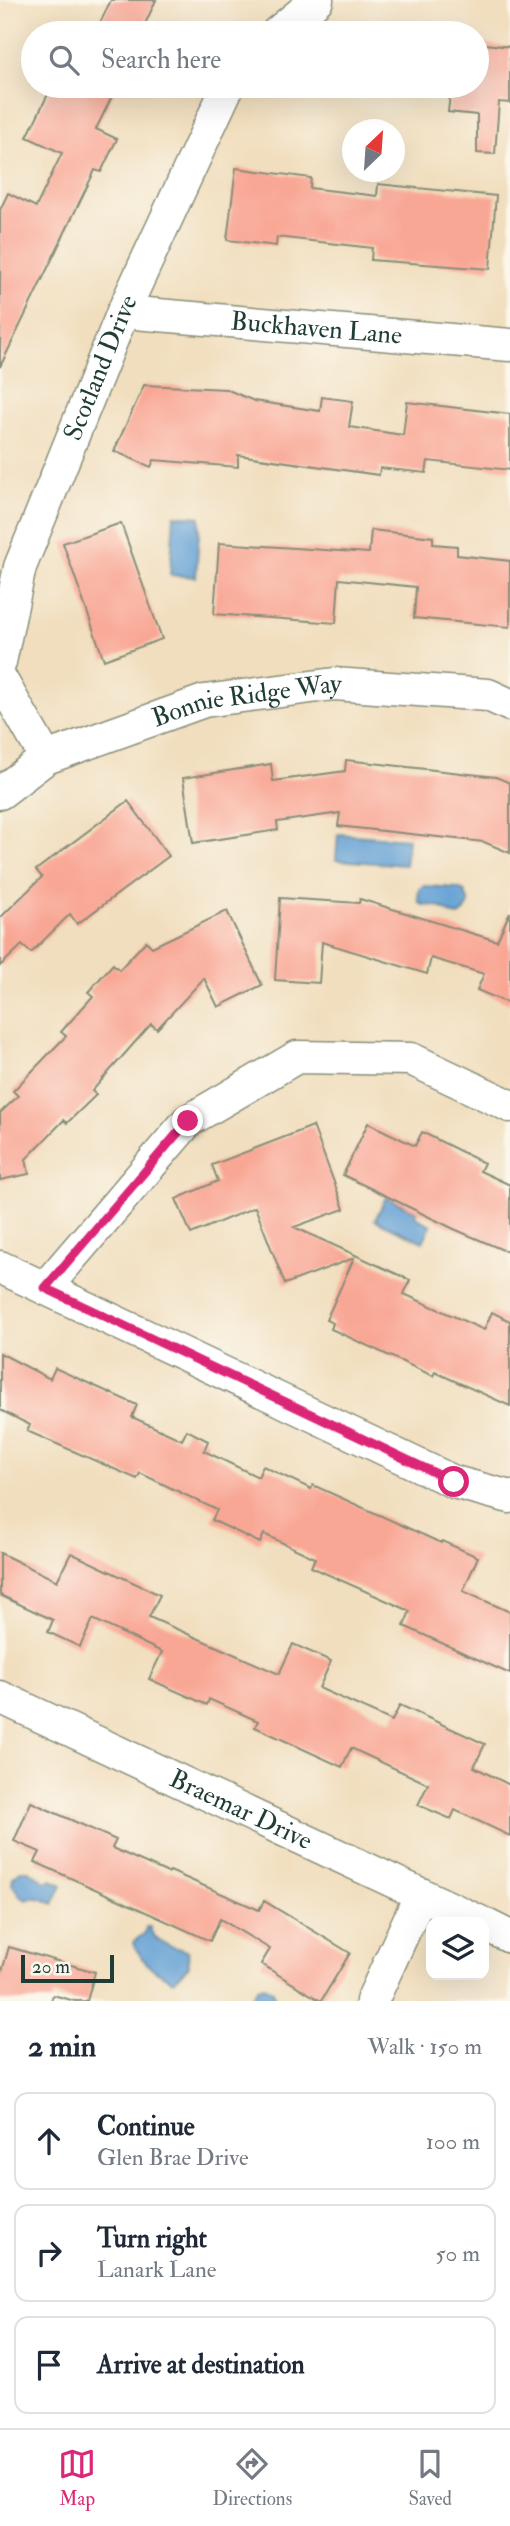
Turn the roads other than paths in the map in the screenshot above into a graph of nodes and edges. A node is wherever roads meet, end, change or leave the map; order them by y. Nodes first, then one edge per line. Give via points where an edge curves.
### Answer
1 (317, 0) edge
2 (292, 21) edge
3 (223, 98) edge
4 (123, 312) junction
5 (510, 345) edge
6 (0, 662) edge
7 (0, 678) edge
8 (510, 705) edge
9 (46, 758) junction
10 (0, 793) edge
11 (510, 1106) edge
12 (0, 1267) edge
13 (45, 1288) junction
14 (510, 1497) edge
15 (0, 1697) edge
16 (421, 1894) junction
17 (469, 1917) edge
18 (489, 1926) edge
19 (510, 1937) edge
20 (372, 2001) edge

1 - 2 street
3 - 4 street, Scotland Drive
4 - 5 street, Buckhaven Lane
4 - 6 street, Scotland Drive via 20,567
7 - 9 street
8 - 9 street, Bonnie Ridge Way via 488,695 334,684 204,701
9 - 10 street, Bonnie Ridge Way
11 - 13 street via 411,1059 297,1057 188,1121
12 - 13 street
13 - 14 street via 454,1482
15 - 16 street, Braemar Drive
16 - 17 street, Braemar Drive
16 - 20 street
18 - 19 street, Braemar Drive

